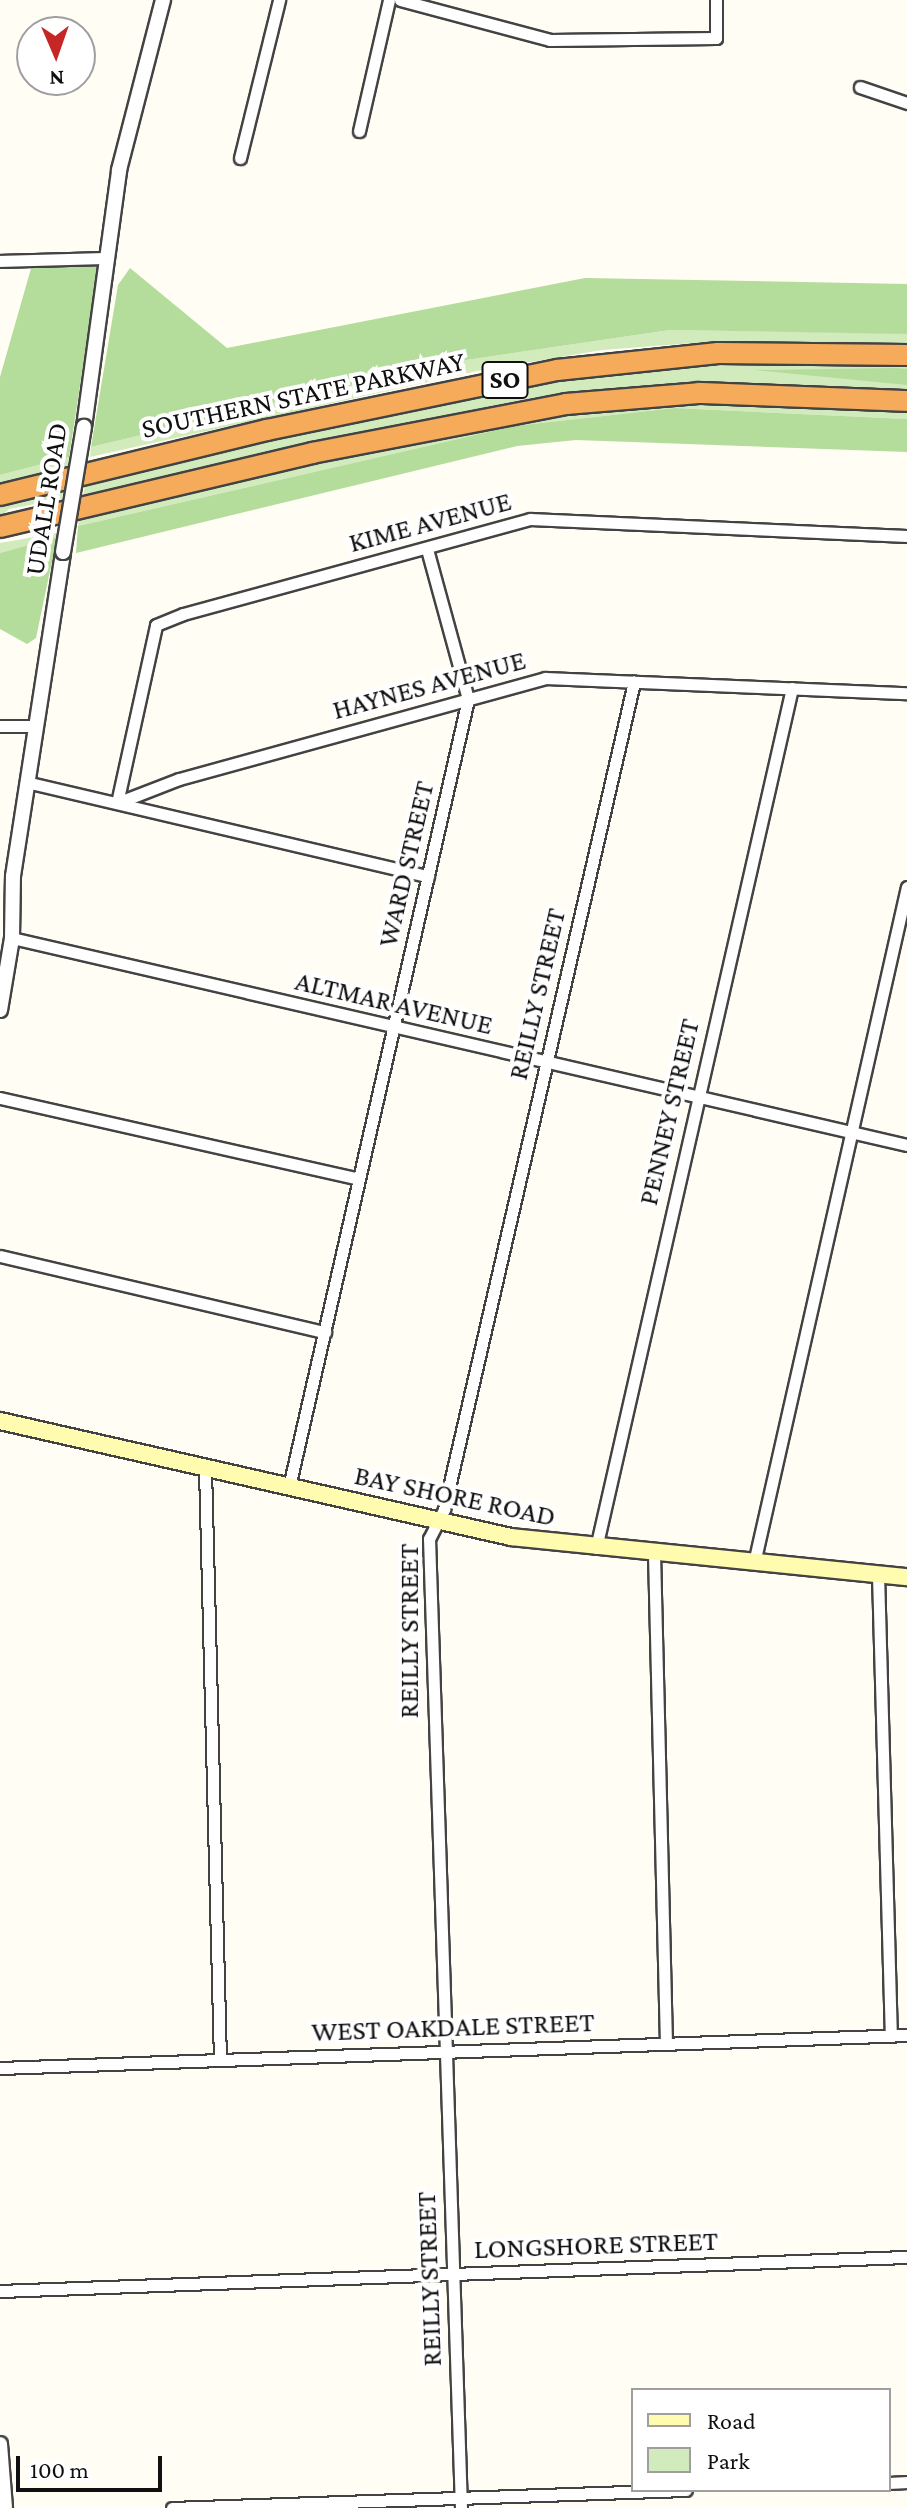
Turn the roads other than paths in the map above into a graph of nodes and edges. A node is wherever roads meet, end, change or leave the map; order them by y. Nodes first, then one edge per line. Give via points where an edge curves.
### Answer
1 (163, 0) edge
2 (279, 0) edge
3 (389, 0) edge
4 (400, 0) edge
5 (716, 0) edge
6 (860, 87) dead end
7 (907, 103) edge
8 (359, 131) dead end
9 (240, 158) dead end
10 (108, 258) junction
11 (0, 261) edge
12 (907, 355) edge
13 (907, 401) edge
14 (0, 495) edge
15 (0, 527) edge
16 (907, 536) edge
17 (427, 549) junction
18 (634, 682) junction
19 (792, 688) junction
20 (907, 693) edge
21 (468, 699) junction
22 (0, 726) edge
23 (35, 726) junction
24 (26, 782) junction
25 (117, 803) junction
26 (428, 876) junction
27 (907, 887) edge
28 (12, 938) junction
29 (0, 1010) edge
30 (393, 1027) junction
31 (546, 1063) junction
32 (697, 1097) junction
33 (0, 1098) edge
34 (850, 1132) junction
35 (907, 1145) edge
36 (358, 1179) junction
37 (0, 1256) edge
38 (325, 1332) junction
39 (0, 1421) edge
40 (205, 1468) junction
41 (289, 1487) junction
42 (436, 1522) junction
43 (596, 1548) junction
44 (654, 1553) junction
45 (754, 1563) junction
46 (878, 1574) junction
47 (907, 1577) edge
48 (891, 2035) junction
49 (907, 2035) edge
50 (666, 2043) junction
51 (444, 2052) junction
52 (220, 2060) junction
53 (0, 2068) edge
54 (907, 2257) edge
55 (453, 2275) junction
56 (0, 2291) edge
57 (0, 2444) edge
58 (651, 2492) edge
59 (461, 2503) edge
60 (5, 2508) edge
61 (172, 2508) edge

1 - 10 street, UDALL ROAD via 119,170
2 - 9 street
3 - 8 street
4 - 5 street via 550,40 716,38
6 - 7 street
10 - 11 street
10 - 23 street, UDALL ROAD, bridge
12 - 14 highway, SOUTHERN STATE PARKWAY / SO via 744,352 557,370 255,432
13 - 15 highway, SOUTHERN STATE PARKWAY / SO via 699,393 539,407 277,460
16 - 17 street, KIME AVENUE via 530,519
17 - 21 street, WARD STREET
17 - 25 street, KIME AVENUE via 156,625
18 - 19 street, HAYNES AVENUE
18 - 21 street, HAYNES AVENUE via 545,678
18 - 31 street, REILLY STREET
19 - 20 street, HAYNES AVENUE
19 - 32 street, PENNEY STREET
21 - 25 street, HAYNES AVENUE via 179,779
21 - 26 street, WARD STREET
22 - 23 street
23 - 24 street, UDALL ROAD
24 - 25 street
24 - 28 street, UDALL ROAD via 13,876
25 - 26 street
26 - 30 street, WARD STREET
27 - 34 street
28 - 29 street, UDALL ROAD
28 - 30 street, ALTMAR AVENUE
30 - 31 street, ALTMAR AVENUE
30 - 36 street, WARD STREET
31 - 32 street, ALTMAR AVENUE
31 - 42 street, REILLY STREET via 444,1509
32 - 34 street, ALTMAR AVENUE
32 - 43 street, PENNEY STREET
33 - 36 street
34 - 35 street, ALTMAR AVENUE
34 - 45 street
36 - 38 street, WARD STREET
37 - 38 street
38 - 41 street, WARD STREET
39 - 40 main road, BAY SHORE ROAD
40 - 41 main road, BAY SHORE ROAD
40 - 52 street
41 - 42 main road, BAY SHORE ROAD
42 - 43 main road, BAY SHORE ROAD
42 - 51 street, REILLY STREET via 429,1537 429,1558
43 - 44 main road, BAY SHORE ROAD
44 - 45 main road, BAY SHORE ROAD
44 - 50 street
45 - 46 main road, BAY SHORE ROAD
46 - 47 main road, BAY SHORE ROAD
46 - 48 street
48 - 49 street, WEST OAKDALE STREET
48 - 50 street, WEST OAKDALE STREET
50 - 51 street, WEST OAKDALE STREET
51 - 52 street, WEST OAKDALE STREET
51 - 55 street, REILLY STREET
52 - 53 street, WEST OAKDALE STREET
54 - 55 street, LONGSHORE STREET
55 - 56 street, LONGSHORE STREET
55 - 59 street, REILLY STREET
57 - 60 street
58 - 59 street
59 - 61 street

